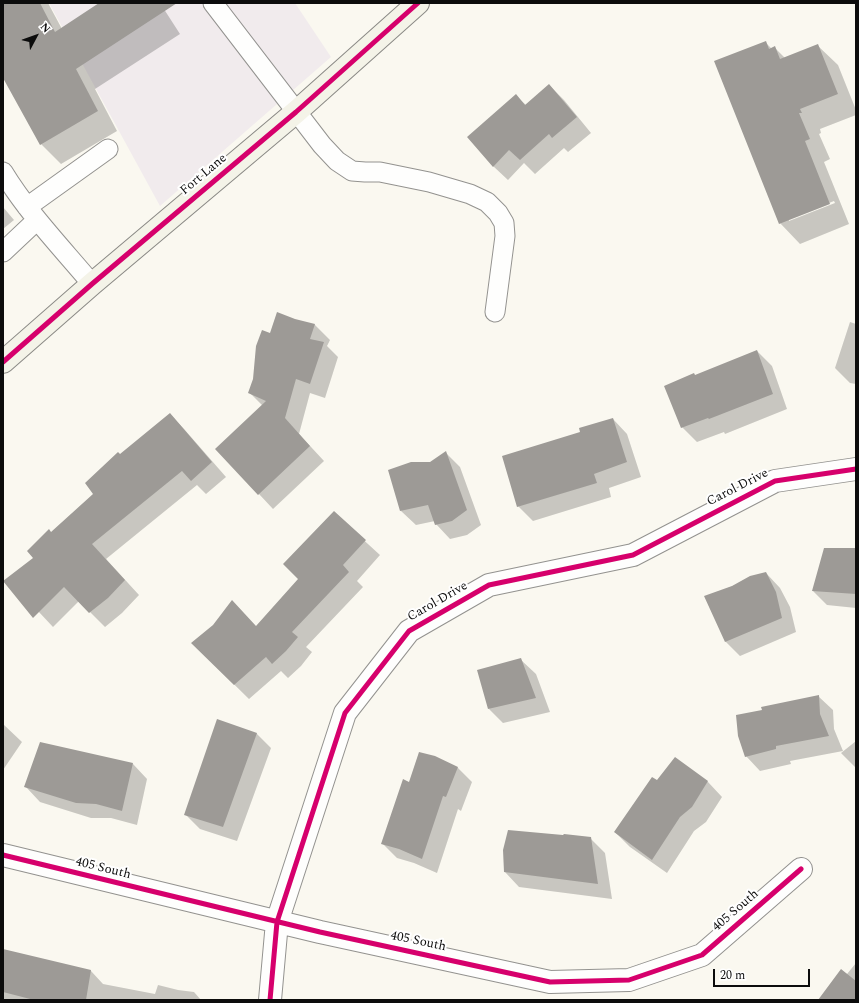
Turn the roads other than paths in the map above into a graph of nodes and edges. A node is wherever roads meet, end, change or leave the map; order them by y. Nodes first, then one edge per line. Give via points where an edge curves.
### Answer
1 (213, 3) edge
2 (418, 3) edge
3 (296, 112) junction
4 (108, 149) dead end
5 (3, 172) edge
6 (32, 214) junction
7 (3, 252) edge
8 (92, 284) junction
9 (495, 312) dead end
10 (3, 362) edge
11 (856, 469) edge
12 (3, 855) edge
13 (801, 869) dead end
14 (277, 922) junction
15 (270, 1000) edge

1 - 3 lane
2 - 3 main road, Fort Lane
3 - 8 main road, Fort Lane
3 - 9 lane via 334,158 352,171 380,172 429,182 470,194 487,202 498,213 504,223 505,236
4 - 6 lane
5 - 6 lane
6 - 7 lane
6 - 8 lane
8 - 10 main road, Fort Lane
11 - 14 street, Carol Drive via 775,480 633,555 489,585 409,631 345,713
12 - 14 street, 405 South
13 - 14 street, 405 South via 702,955 629,980 550,982
14 - 15 street, Carol Drive

